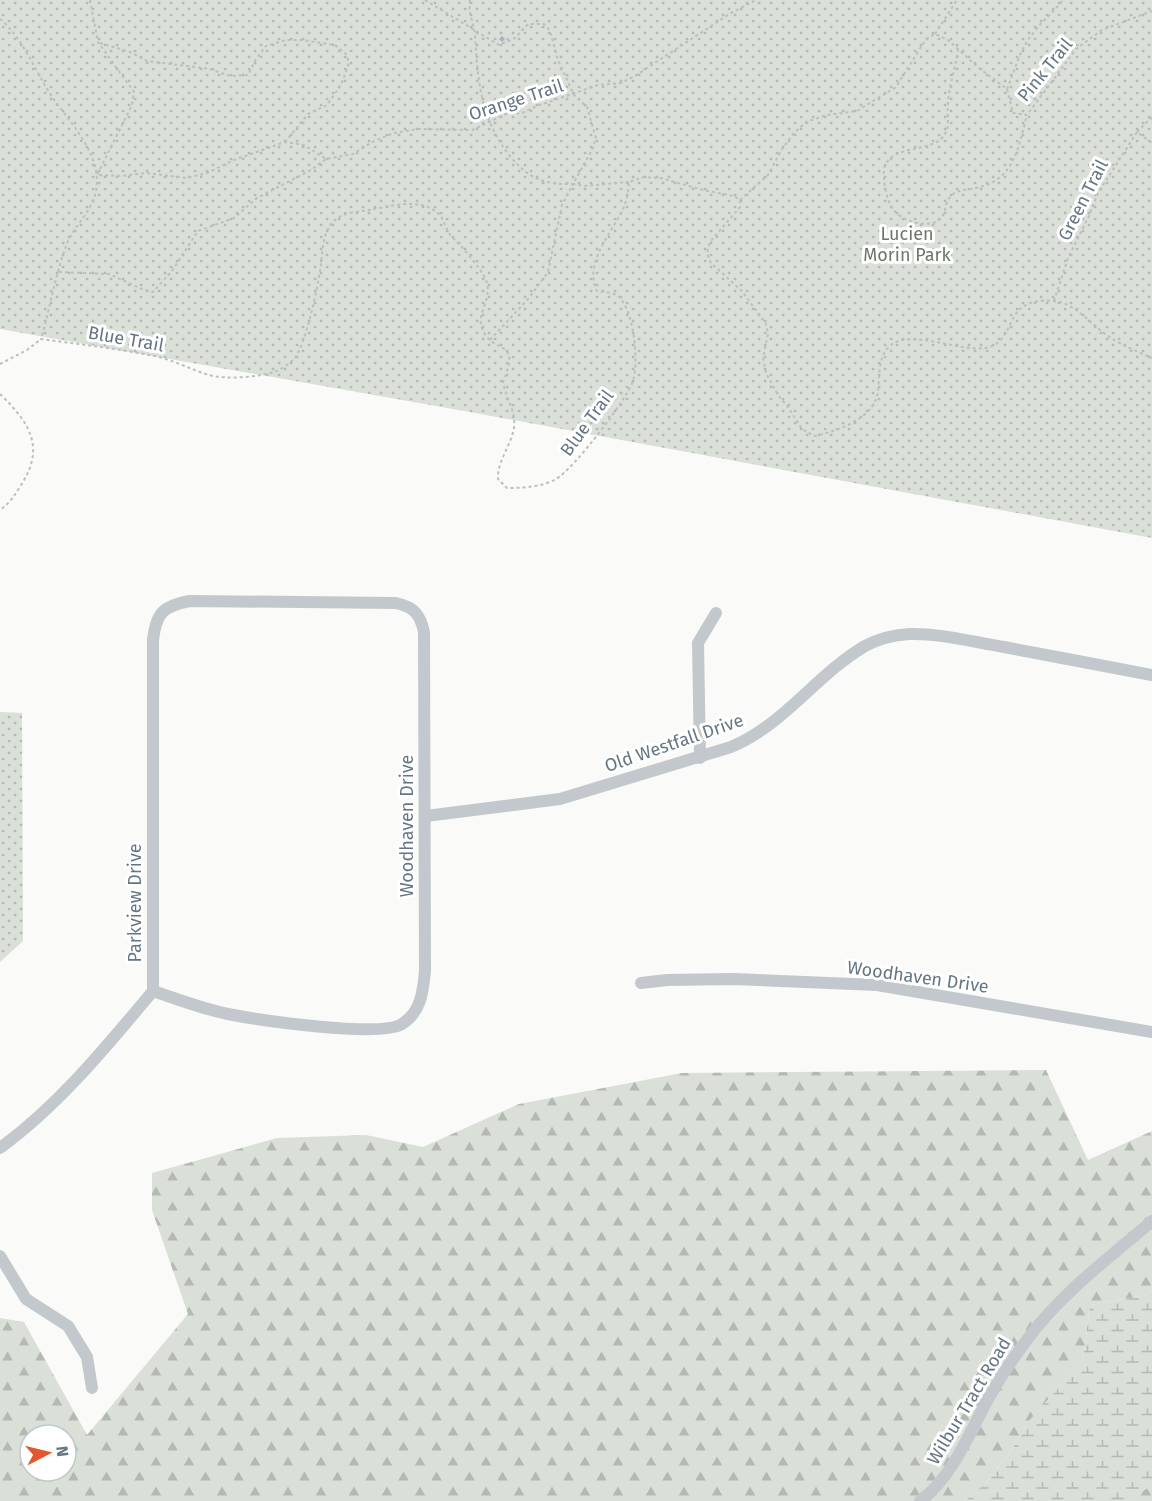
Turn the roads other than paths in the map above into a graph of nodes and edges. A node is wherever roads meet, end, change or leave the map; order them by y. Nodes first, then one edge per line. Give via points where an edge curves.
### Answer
1 (174, 604) joint
2 (716, 613) dead end
3 (1152, 675) edge
4 (700, 758) junction
5 (426, 816) junction
6 (641, 983) dead end
7 (153, 991) junction
8 (1152, 1032) edge
9 (0, 1148) edge
10 (1152, 1221) edge
11 (0, 1256) edge
12 (92, 1388) dead end
13 (920, 1501) edge

1 - 5 street, Woodhaven Drive via 396,603 417,613 424,632
1 - 7 street, Parkview Drive via 162,612 155,624 153,640
2 - 4 street via 698,643
3 - 4 street, Old Westfall Drive via 944,636 906,634 867,645 766,729 749,740
4 - 5 street, Old Westfall Drive via 560,799
5 - 7 street, Woodhaven Drive via 424,989 419,1007 401,1025 378,1030 313,1026 226,1014
6 - 8 street, Woodhaven Drive via 733,979 877,985
7 - 9 street via 68,1088
10 - 13 street, Wilbur Tract Road via 1054,1308 1034,1331 996,1386 946,1474
11 - 12 street via 26,1299 68,1326 87,1358

